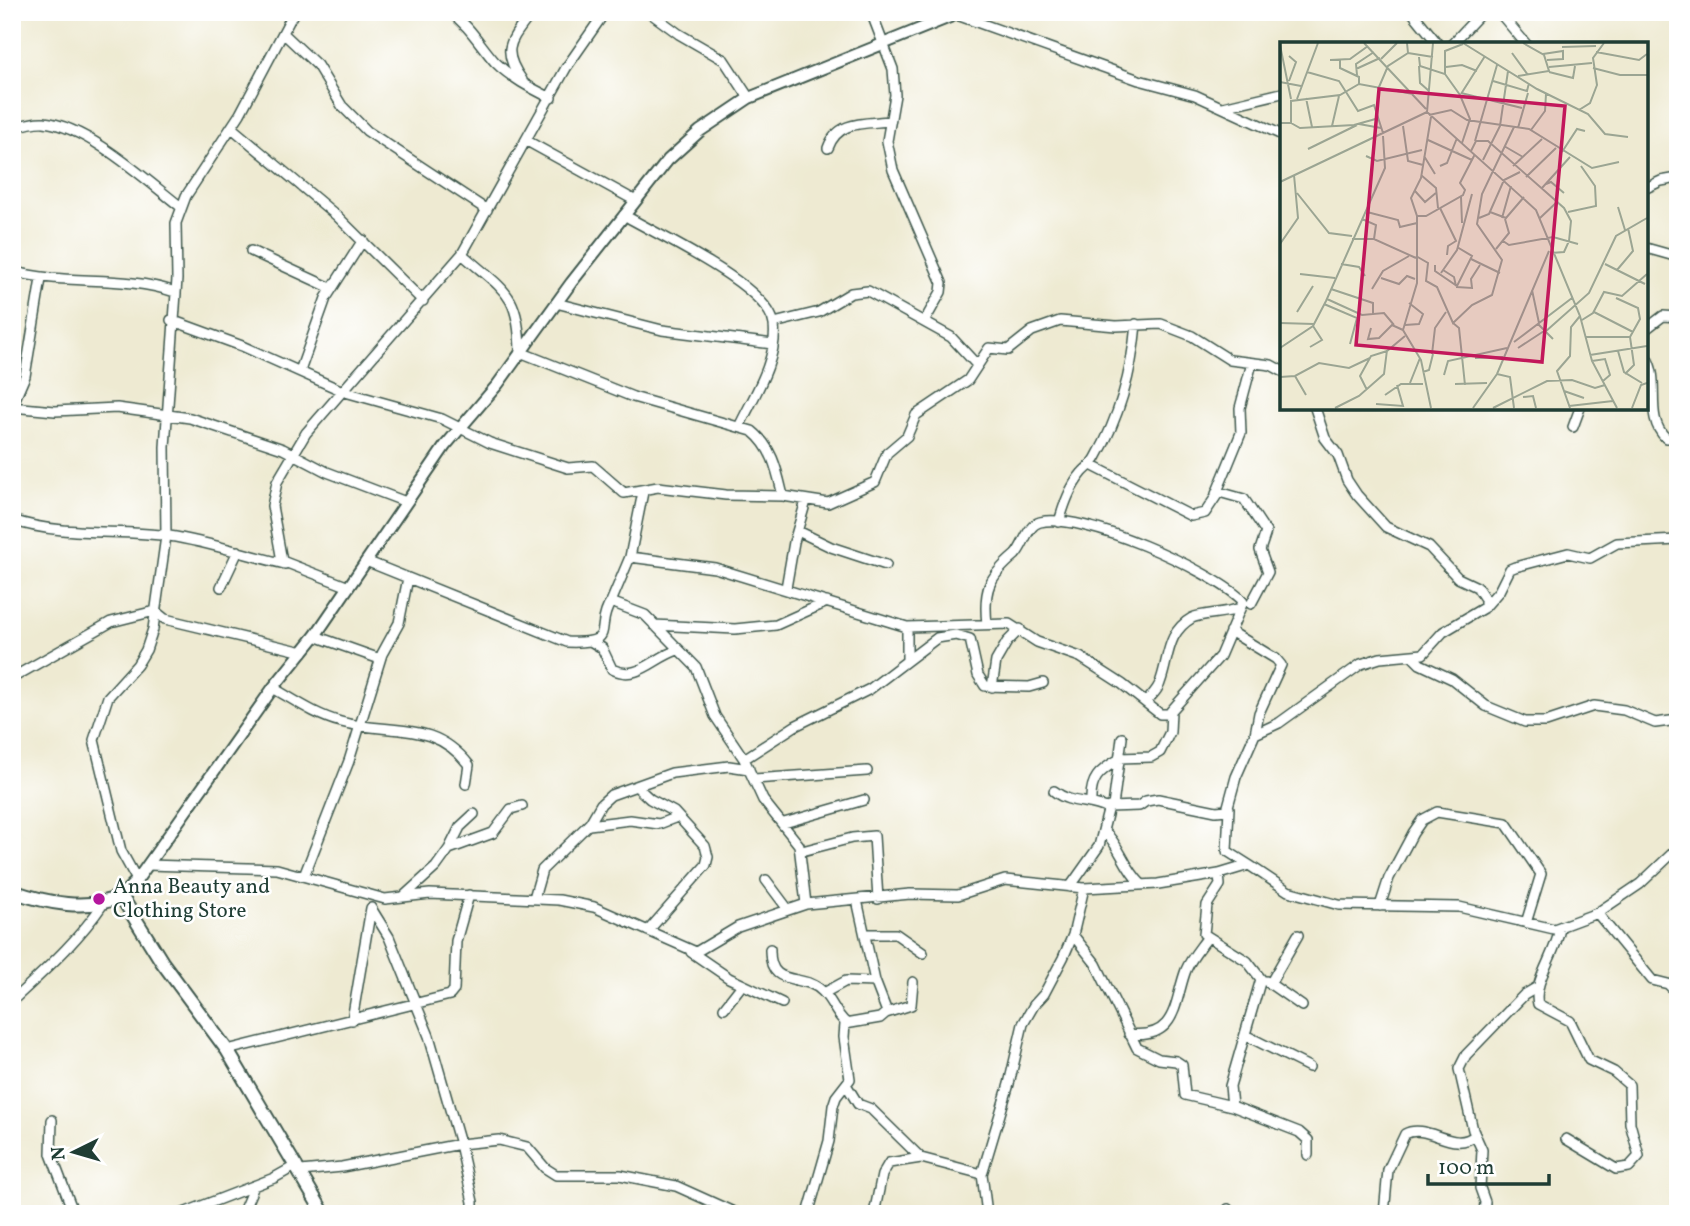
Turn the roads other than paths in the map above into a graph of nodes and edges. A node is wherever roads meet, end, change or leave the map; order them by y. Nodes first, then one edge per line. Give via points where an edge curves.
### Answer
1 (294, 12) edge
2 (532, 12) edge
3 (605, 12) edge
4 (649, 12) edge
5 (871, 12) edge
6 (1412, 12) edge
7 (1482, 12) edge
8 (1499, 12) edge
9 (455, 14) edge
10 (959, 14) edge
11 (283, 33) junction
12 (1436, 42) edge
13 (1454, 42) edge
14 (1524, 42) edge
15 (884, 46) junction
16 (525, 85) junction
17 (1280, 93) edge
18 (551, 98) junction
19 (750, 98) junction
20 (1222, 107) junction
21 (890, 121) junction
22 (12, 128) edge
23 (232, 128) junction
24 (1280, 134) edge
25 (527, 141) junction
26 (828, 148) dead end
27 (1678, 178) edge
28 (1649, 184) edge
29 (634, 201) junction
30 (181, 207) junction
31 (487, 210) junction
32 (624, 215) junction
33 (363, 240) junction
34 (1648, 249) edge
35 (251, 251) dead end
36 (462, 254) junction
37 (1678, 257) edge
38 (12, 271) edge
39 (41, 279) junction
40 (331, 288) junction
41 (175, 292) junction
42 (423, 301) junction
43 (556, 303) junction
44 (1678, 317) edge
45 (172, 320) junction
46 (923, 322) junction
47 (774, 323) junction
48 (1136, 324) junction
49 (1648, 327) edge
50 (773, 344) junction
51 (520, 352) junction
52 (1648, 361) edge
53 (1252, 363) junction
54 (978, 365) junction
55 (1280, 370) edge
56 (300, 371) junction
57 (1650, 387) edge
58 (345, 392) junction
59 (12, 406) edge
60 (1316, 410) edge
61 (1579, 410) edge
62 (169, 414) junction
63 (1573, 426) dead end
64 (738, 427) junction
65 (460, 428) junction
66 (1678, 439) edge
67 (296, 455) junction
68 (1091, 465) junction
69 (643, 492) junction
70 (783, 496) junction
71 (1215, 496) junction
72 (806, 501) junction
73 (406, 502) junction
74 (12, 520) edge
75 (1059, 522) junction
76 (797, 531) junction
77 (166, 536) junction
78 (1678, 540) edge
79 (239, 551) junction
80 (630, 557) junction
81 (366, 561) junction
82 (285, 564) junction
83 (886, 565) dead end
84 (408, 578) junction
85 (221, 587) dead end
86 (349, 587) junction
87 (786, 588) junction
88 (611, 601) junction
89 (827, 602) junction
90 (1246, 606) junction
91 (1485, 607) junction
92 (155, 611) junction
93 (987, 624) junction
94 (654, 625) junction
95 (907, 627) junction
96 (1020, 629) junction
97 (1230, 631) junction
98 (315, 636) junction
99 (592, 642) junction
100 (678, 650) junction
101 (303, 652) junction
102 (1413, 657) junction
103 (380, 659) junction
104 (907, 660) junction
105 (12, 678) edge
106 (1043, 683) dead end
107 (992, 687) junction
108 (273, 688) junction
109 (1146, 702) junction
110 (1169, 715) junction
111 (1678, 720) edge
112 (360, 725) junction
113 (1255, 733) junction
114 (1122, 738) dead end
115 (744, 759) junction
116 (1118, 759) junction
117 (749, 769) junction
118 (867, 771) dead end
119 (754, 779) junction
120 (466, 784) dead end
121 (637, 787) junction
122 (1054, 791) dead end
123 (864, 800) dead end
124 (1091, 802) junction
125 (522, 806) dead end
126 (1110, 808) junction
127 (1229, 808) junction
128 (474, 814) dead end
129 (677, 817) junction
130 (784, 823) junction
131 (589, 825) junction
132 (1104, 831) junction
133 (1678, 848) edge
134 (449, 849) junction
135 (802, 851) junction
136 (148, 865) junction
137 (1249, 865) junction
138 (1219, 874) junction
139 (304, 876) junction
140 (137, 880) junction
141 (766, 880) dead end
142 (1141, 884) junction
143 (1070, 887) junction
144 (1083, 888) junction
145 (12, 891) edge
146 (469, 895) junction
147 (121, 896) junction
148 (371, 897) junction
149 (404, 897) junction
150 (534, 898) junction
151 (878, 899) junction
152 (857, 900) junction
153 (103, 904) junction
154 (806, 904) junction
155 (1380, 906) junction
156 (371, 908) junction
157 (787, 908) junction
158 (1597, 913) junction
159 (1526, 923) junction
160 (1560, 928) junction
161 (648, 931) junction
162 (865, 934) junction
163 (1073, 935) junction
164 (1298, 935) dead end
165 (1207, 938) junction
166 (770, 949) dead end
167 (691, 952) junction
168 (923, 953) dead end
169 (1266, 981) junction
170 (876, 982) junction
171 (913, 982) dead end
172 (742, 985) junction
173 (1536, 988) junction
174 (824, 993) junction
175 (1678, 993) edge
176 (12, 1001) edge
177 (782, 1003) dead end
178 (417, 1005) junction
179 (1302, 1006) dead end
180 (724, 1008) dead end
181 (886, 1013) junction
182 (12, 1016) edge
183 (352, 1020) junction
184 (846, 1023) junction
185 (1129, 1034) junction
186 (1245, 1035) junction
187 (227, 1050) junction
188 (12, 1052) edge
189 (1309, 1067) dead end
190 (847, 1086) junction
191 (1232, 1106) junction
192 (52, 1120) dead end
193 (1475, 1135) junction
194 (1566, 1139) dead end
195 (460, 1144) junction
196 (1308, 1155) dead end
197 (921, 1158) junction
198 (299, 1168) junction
199 (982, 1174) junction
200 (254, 1186) junction
201 (185, 1213) edge
202 (74, 1214) edge
203 (242, 1214) edge
204 (324, 1214) edge
205 (472, 1214) edge
206 (738, 1214) edge
207 (808, 1214) edge
208 (874, 1214) edge
209 (987, 1214) edge
210 (1384, 1214) edge
211 (1484, 1214) edge

1 - 11 street
2 - 16 street via 508,50
3 - 18 street via 575,53
4 - 19 street via 724,60
5 - 15 street
6 - 12 street
7 - 13 street
8 - 14 street
9 - 16 street via 498,64
10 - 15 street
10 - 20 street
11 - 23 street
11 - 31 street via 317,65 342,106 367,131
15 - 19 street
15 - 21 street via 895,87
16 - 18 street
17 - 20 street
18 - 25 street
19 - 29 street via 681,146
20 - 24 street
21 - 26 street via 841,127
21 - 46 street via 887,141 893,170 942,283
22 - 30 street via 42,122 81,136 128,165
23 - 30 street
23 - 33 street
25 - 29 street
25 - 31 street
27 - 28 street
29 - 32 street
30 - 41 street via 174,236
31 - 36 street
32 - 43 street
32 - 47 street via 728,274
33 - 40 street
33 - 42 street
34 - 37 street
35 - 40 street
36 - 42 street
36 - 51 street via 511,298 519,318
38 - 39 street
39 - 41 street via 141,284
39 - 59 street via 25,376
40 - 56 street
41 - 45 street
42 - 58 street
43 - 50 street via 662,330
43 - 51 street
44 - 49 street via 1662,316
45 - 56 street
45 - 62 street
46 - 47 street via 876,292 860,290 819,312
46 - 54 street via 960,344
47 - 50 street
48 - 53 street via 1174,328 1230,360
48 - 54 street via 1047,324 1008,350 989,348
48 - 68 street via 1130,376
50 - 64 street via 762,381
51 - 64 street via 633,397
51 - 65 street
52 - 57 street
53 - 55 street
53 - 71 street via 1240,408 1241,433
54 - 72 street via 962,386 916,415 907,436 887,453 875,482 834,502
56 - 58 street
57 - 66 street via 1657,426 1666,438
58 - 65 street via 428,414
58 - 67 street via 306,433
59 - 62 street
60 - 91 street via 1325,438 1357,495 1386,527 1429,547 1458,578 1477,587
61 - 63 street
62 - 67 street
62 - 77 street
64 - 70 street via 764,440
65 - 69 street via 539,460 573,468 593,466 624,493
65 - 73 street
67 - 73 street via 341,479
67 - 82 street via 276,482 272,499 278,554
68 - 71 street via 1192,516 1205,513
68 - 75 street via 1069,494
69 - 70 street via 658,487
69 - 80 street
70 - 72 street
71 - 90 street via 1225,491 1244,499 1265,528 1260,550 1268,572
72 - 76 street
73 - 81 street
74 - 77 street via 48,528
75 - 90 street via 1157,549 1238,596
75 - 93 street via 1036,524 1022,548 995,573 985,601
76 - 83 street
76 - 87 street
77 - 79 street
77 - 92 street
78 - 91 street via 1617,544 1590,558 1568,553 1515,567
79 - 82 street
79 - 85 street
80 - 87 street via 699,564
80 - 88 street
81 - 84 street
81 - 86 street
82 - 86 street
84 - 99 street via 567,642
84 - 103 street via 399,624
86 - 98 street
87 - 89 street
88 - 94 street via 640,612
88 - 99 street via 603,631
89 - 94 street via 776,625 727,629
89 - 95 street
90 - 97 street
90 - 109 street via 1186,623 1168,645 1160,683
91 - 102 street
92 - 101 street via 165,619
92 - 105 street via 111,622
92 - 140 street via 146,650 108,697 94,740 121,850
93 - 95 street
93 - 96 street
94 - 100 street
95 - 104 street
96 - 107 street via 996,661
96 - 109 street via 1037,642 1080,657
97 - 110 street via 1220,656
97 - 113 street via 1280,665
98 - 101 street
98 - 103 street
99 - 100 street via 602,648 612,669 626,674
100 - 115 street via 696,667 715,716
101 - 108 street
102 - 111 street via 1486,706 1525,722 1546,722 1594,706 1624,710 1655,723
102 - 113 street via 1361,664 1279,723
103 - 112 street
104 - 107 street via 937,638 963,636 974,648 980,681
104 - 115 street via 870,689 795,726
106 - 107 street
108 - 112 street via 328,718
108 - 136 street
109 - 110 street via 1160,714
110 - 116 street via 1170,733 1160,752
112 - 120 street via 443,739 469,765
112 - 139 street
113 - 127 street via 1236,777
114 - 116 street
115 - 117 street
116 - 124 street via 1096,775
116 - 126 street
117 - 119 street
117 - 121 street via 694,769
118 - 119 street
119 - 130 street via 769,810
121 - 129 street
121 - 131 street via 606,799
122 - 124 street via 1068,801
123 - 130 street
124 - 126 street
125 - 134 street via 511,808 488,836
126 - 127 street via 1158,799 1216,811
126 - 132 street
127 - 137 street via 1227,851
128 - 134 street via 460,827
129 - 131 street via 659,824 630,820
129 - 161 street via 705,846 708,857
130 - 135 street
131 - 150 street via 542,870
132 - 142 street
132 - 143 street via 1099,846
133 - 158 street via 1640,884
134 - 149 street
135 - 151 street via 874,836
135 - 154 street
136 - 139 street via 251,867
136 - 140 street
137 - 138 street
137 - 155 street via 1297,895 1349,906
138 - 142 street
138 - 165 street via 1220,885 1205,915
139 - 148 street
140 - 147 street
141 - 157 street
142 - 144 street
143 - 144 street
143 - 151 street via 1005,880 958,895
144 - 163 street
145 - 153 main road via 57,903
146 - 149 street
146 - 150 street
146 - 178 street via 456,941 454,990
147 - 153 main road
147 - 187 main road via 162,962
148 - 149 street
148 - 156 street
150 - 161 street via 594,907
151 - 152 street
152 - 154 street
152 - 162 street
153 - 176 street via 64,952
154 - 157 street
155 - 159 street via 1459,907
155 - 159 street via 1389,878 1418,826 1429,815 1444,810 1512,827 1541,874
156 - 178 street via 389,937
156 - 183 street
157 - 167 street via 725,934 704,950
158 - 160 street
158 - 175 street via 1652,980 1668,984
159 - 160 street
160 - 173 street via 1554,954
161 - 167 street
162 - 168 street via 896,934
162 - 170 street
163 - 185 street via 1096,964
163 - 199 street via 1052,982 1023,1024
164 - 169 street
165 - 169 street via 1247,961
165 - 185 street via 1188,966 1171,1018 1158,1031
166 - 174 street via 769,965 774,971
167 - 172 street
169 - 179 street
169 - 186 street
170 - 174 street via 846,981
170 - 181 street
171 - 181 street via 911,1005
172 - 177 street
172 - 180 street
173 - 193 street via 1460,1063
173 - 194 street via 1540,1007 1574,1024 1589,1060 1629,1085 1630,1123 1639,1156 1629,1167 1616,1170
174 - 184 street
178 - 183 street
178 - 195 street
181 - 184 street
182 - 188 street
183 - 187 street
184 - 190 street
185 - 191 street via 1145,1053 1182,1065 1185,1095
186 - 189 street
186 - 191 street via 1230,1086
187 - 198 main road
190 - 197 street via 858,1104 868,1107
190 - 207 street via 833,1106 829,1141
191 - 196 street via 1299,1132 1308,1140
192 - 202 street via 51,1154
193 - 210 street via 1464,1141 1415,1131 1405,1134 1388,1170
193 - 211 street via 1483,1156 1480,1188
195 - 198 street via 404,1157
195 - 205 street
195 - 206 street via 499,1140 521,1144 556,1175 620,1175 676,1186
197 - 199 street
197 - 208 street via 885,1167
198 - 200 street
198 - 204 main road
199 - 209 street
200 - 201 street
200 - 203 street

